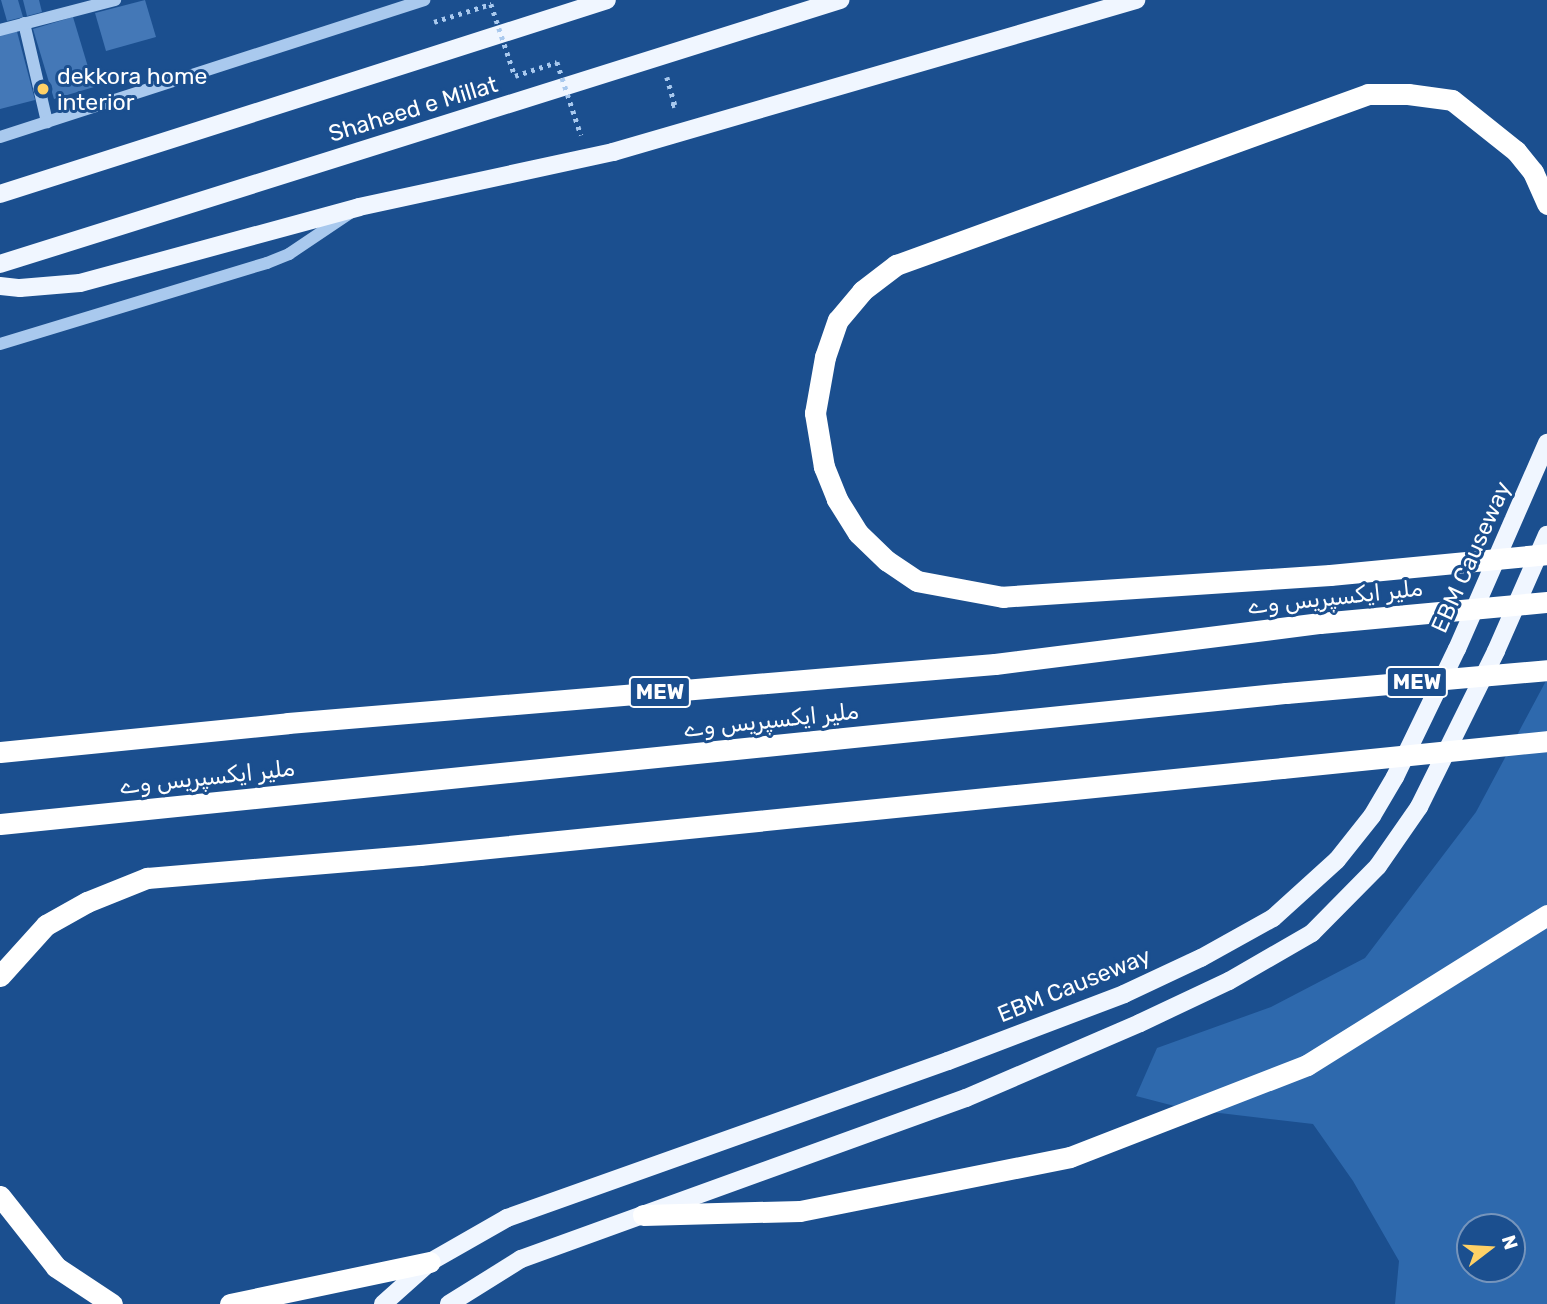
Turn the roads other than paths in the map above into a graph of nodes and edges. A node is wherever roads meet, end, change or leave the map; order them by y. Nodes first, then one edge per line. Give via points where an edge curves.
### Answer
1 (115, 0) edge
2 (424, 0) edge
3 (607, 0) edge
4 (840, 0) edge
5 (1136, 0) edge
6 (24, 23) junction
7 (0, 30) edge
8 (47, 122) junction
9 (0, 137) edge
10 (0, 194) edge
11 (1547, 204) edge
12 (359, 207) junction
13 (0, 264) edge
14 (0, 286) edge
15 (0, 344) edge
16 (1547, 443) edge
17 (1547, 535) edge
18 (1547, 554) edge
19 (1547, 603) edge
20 (1547, 670) edge
21 (1547, 741) edge
22 (0, 752) edge
23 (0, 824) edge
24 (1547, 915) edge
25 (0, 976) edge
26 (0, 1196) edge
27 (643, 1215) junction
28 (430, 1262) junction
29 (111, 1304) edge
30 (230, 1304) edge
31 (383, 1304) edge
32 (449, 1304) edge

1 - 6 street
2 - 8 street
3 - 10 main road, Shaheed e Millat
4 - 13 main road, Shaheed e Millat
5 - 12 main road via 612,152
6 - 7 street
6 - 8 street
8 - 9 street
11 - 18 highway, bridge via 1533,172 1516,150 1452,100 1368,94 896,265 862,291 838,320 825,357 815,413 824,467 858,534 917,581 1003,597 1329,575
12 - 14 main road via 80,283
12 - 15 street via 289,254
16 - 28 main road, EBM Causeway via 1457,649 1372,816 1337,860 1273,918 1124,994 506,1218
17 - 27 main road via 1419,807 1378,866 1312,933 1229,981 966,1098
19 - 22 highway, ملیر ایکسپریس وے / MEW, bridge via 1320,623 995,664 288,723
20 - 23 highway, ملیر ایکسپریس وے / MEW, bridge
21 - 25 highway, bridge via 420,855 147,878 87,902 47,925
24 - 27 highway via 1307,1065 1070,1157 800,1211
26 - 29 highway via 56,1267
27 - 32 main road via 521,1259
28 - 30 highway
28 - 31 main road, EBM Causeway

